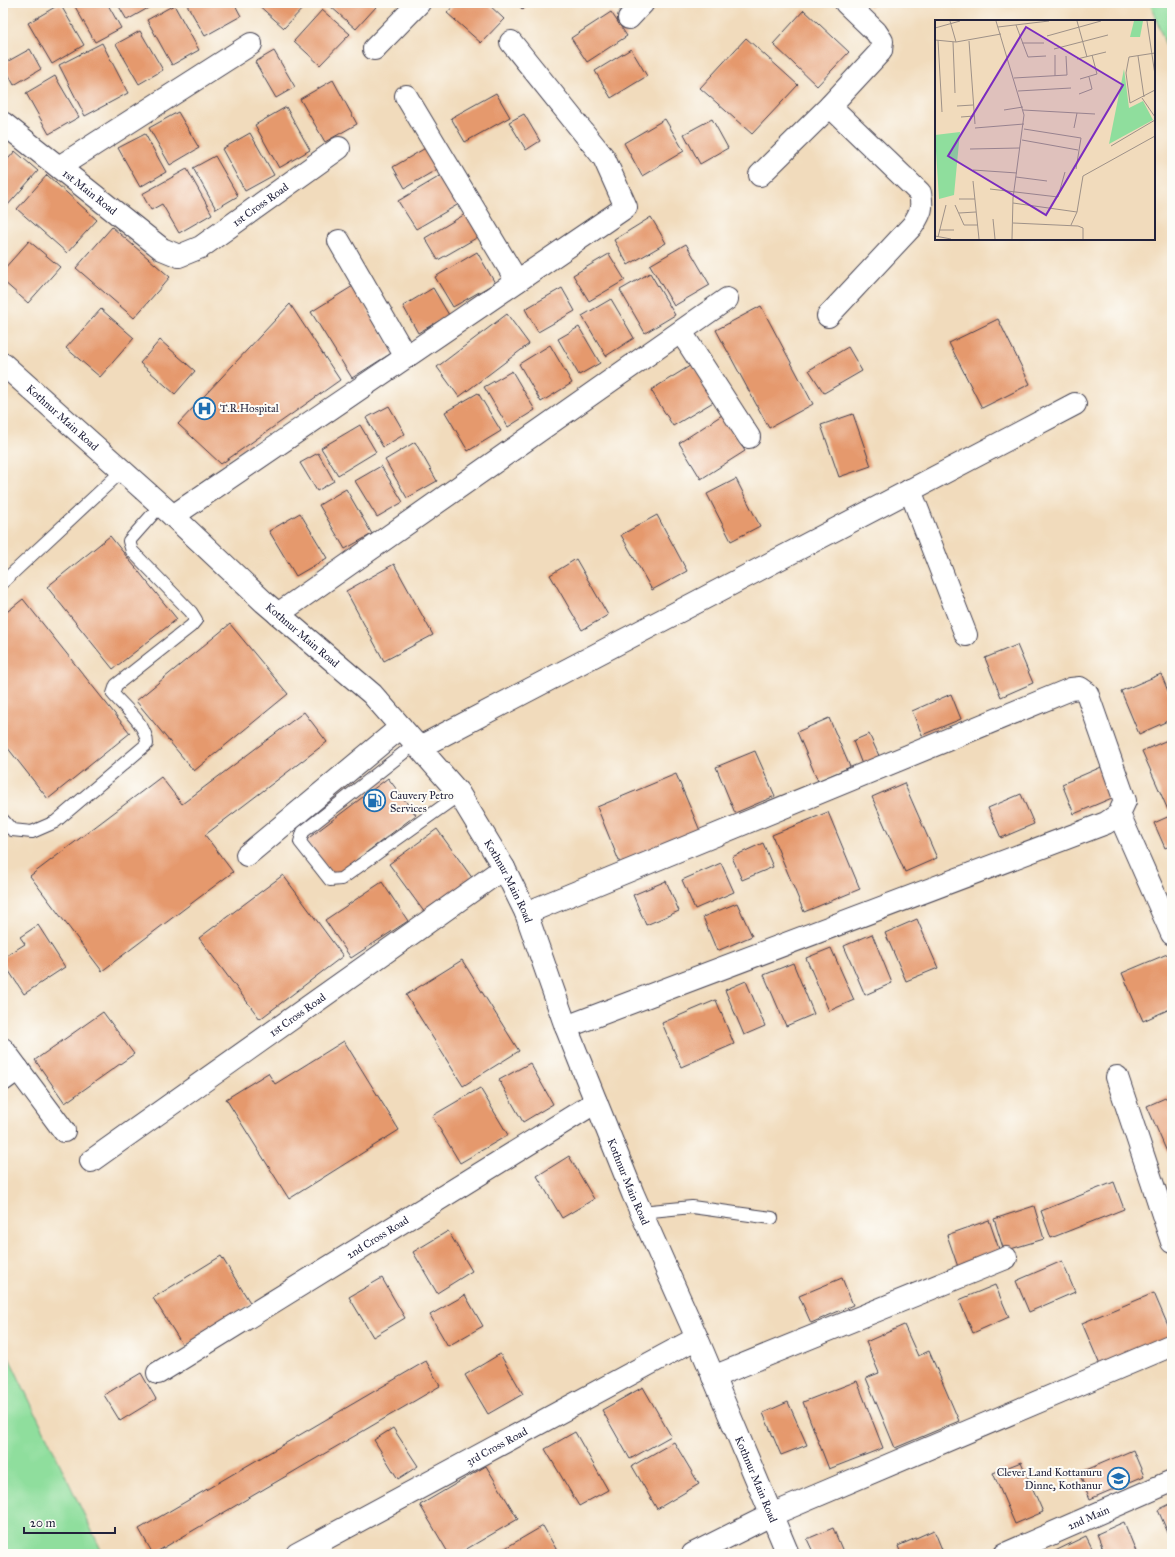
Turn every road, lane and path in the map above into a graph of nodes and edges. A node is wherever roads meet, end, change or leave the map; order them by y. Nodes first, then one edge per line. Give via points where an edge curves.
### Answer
1 (419, 3) edge
2 (846, 3) edge
3 (511, 42) dead end
4 (251, 44) dead end
5 (374, 49) dead end
6 (406, 96) dead end
7 (830, 106) junction
8 (3, 123) edge
9 (339, 148) dead end
10 (59, 167) junction
11 (760, 174) dead end
12 (339, 241) dead end
13 (179, 256) joint
14 (517, 281) junction
15 (727, 299) dead end
16 (828, 316) dead end
17 (681, 332) junction
18 (406, 357) junction
19 (3, 364) edge
20 (1075, 404) dead end
21 (749, 437) dead end
22 (122, 471) junction
23 (910, 490) junction
24 (166, 511) junction
25 (3, 582) edge
26 (278, 614) junction
27 (966, 635) dead end
28 (402, 727) junction
29 (418, 745) junction
30 (460, 794) junction
31 (1119, 814) junction
32 (3, 820) edge
33 (247, 855) dead end
34 (504, 868) junction
35 (526, 913) junction
36 (1172, 934) edge
37 (566, 1027) junction
38 (3, 1049) edge
39 (10, 1075) edge
40 (1117, 1077) dead end
41 (596, 1102) junction
42 (64, 1131) dead end
43 (91, 1161) dead end
44 (641, 1212) junction
45 (772, 1218) dead end
46 (1172, 1242) edge
47 (1006, 1258) dead end
48 (698, 1338) junction
49 (1172, 1345) edge
50 (158, 1374) dead end
51 (714, 1377) junction
52 (1172, 1481) edge
53 (771, 1514) junction
54 (297, 1554) edge
55 (693, 1554) edge
56 (788, 1554) edge
57 (1005, 1554) edge

1 - 5 street
2 - 7 street via 876,32 882,41 881,51
3 - 14 street via 604,158 626,207
4 - 10 street
6 - 14 street
7 - 11 street
7 - 16 street via 920,193 922,202 921,212 913,225
8 - 10 street, 1st Main Road
9 - 13 street, 1st Cross Road via 201,247
10 - 13 street, 1st Main Road via 162,249
12 - 18 street
14 - 18 street
15 - 17 street
17 - 21 street
17 - 26 street
18 - 24 street
19 - 22 street, Kothnur Main Road
20 - 23 street
22 - 24 street, Kothnur Main Road
22 - 25 lane
23 - 27 street
23 - 29 street
24 - 26 street, Kothnur Main Road
24 - 32 lane via 129,541 132,551 196,620 116,685 113,694 141,725 147,737 147,744 55,822 32,832 12,830
26 - 28 street, Kothnur Main Road via 372,694
28 - 29 street, Kothnur Main Road
28 - 33 street
29 - 30 street, Kothnur Main Road
29 - 30 lane via 303,832 300,842 330,880 341,879
30 - 34 street, Kothnur Main Road
31 - 35 street via 1125,801 1087,693 1080,688 1071,688
31 - 36 street
31 - 37 street via 1106,823
34 - 35 street, Kothnur Main Road
34 - 43 street, 1st Cross Road
35 - 37 street, Kothnur Main Road
37 - 41 street, Kothnur Main Road
38 - 39 street
39 - 42 street
40 - 46 street
41 - 44 street, Kothnur Main Road
41 - 50 street, 2nd Cross Road
44 - 45 lane via 692,1206
44 - 48 street, Kothnur Main Road
47 - 51 street
48 - 51 street, Kothnur Main Road
48 - 54 street, 3rd Cross Road
49 - 53 street
51 - 53 street, Kothnur Main Road
52 - 57 street, 2nd Main
53 - 55 street
53 - 56 street, Kothnur Main Road

